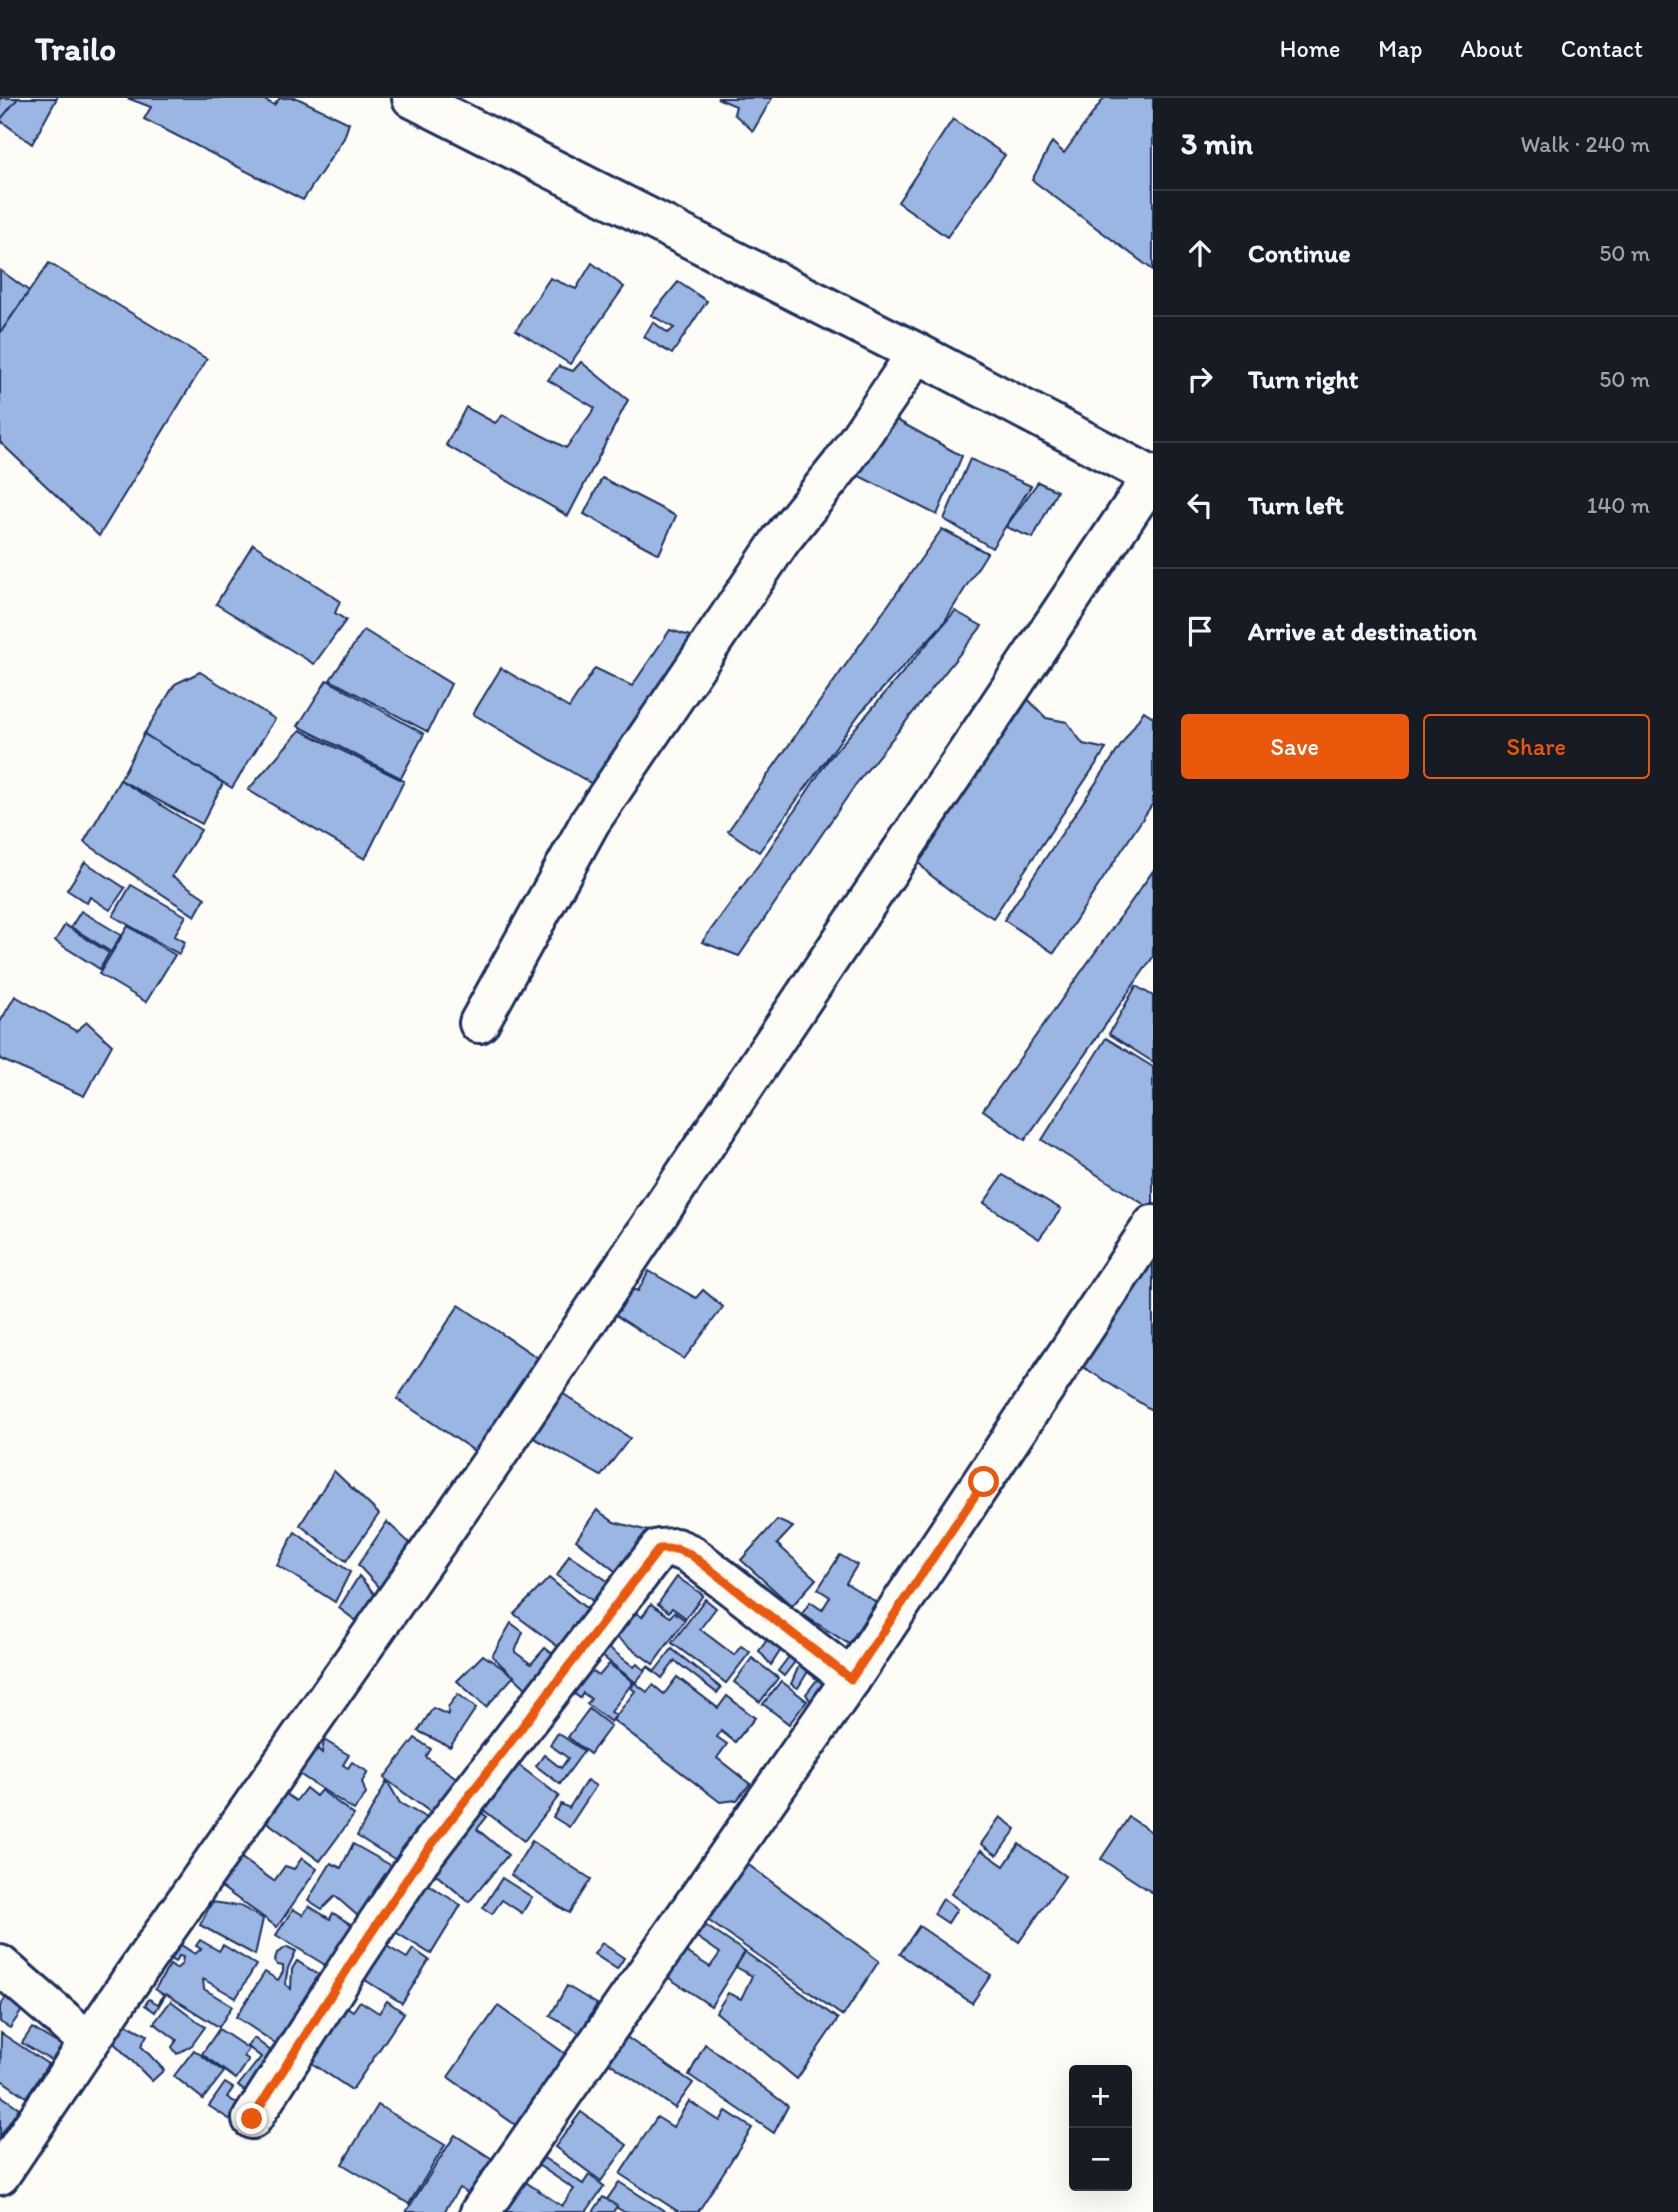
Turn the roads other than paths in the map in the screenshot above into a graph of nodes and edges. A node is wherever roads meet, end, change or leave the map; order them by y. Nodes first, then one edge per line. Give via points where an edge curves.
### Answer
1 (412, 98) edge
2 (917, 353) junction
3 (1152, 477) edge
4 (479, 1023) dead end
5 (1153, 1225) edge
6 (851, 1679) junction
7 (0, 1965) edge
8 (89, 2042) junction
9 (252, 2119) dead end
10 (0, 2175) edge
11 (480, 2212) edge

1 - 2 street
2 - 3 street
2 - 4 street via 841,465 781,540 590,822
3 - 8 street via 516,1427
5 - 6 street
6 - 9 street via 690,1554 659,1549 419,1861
6 - 11 street
7 - 8 street
8 - 10 street

